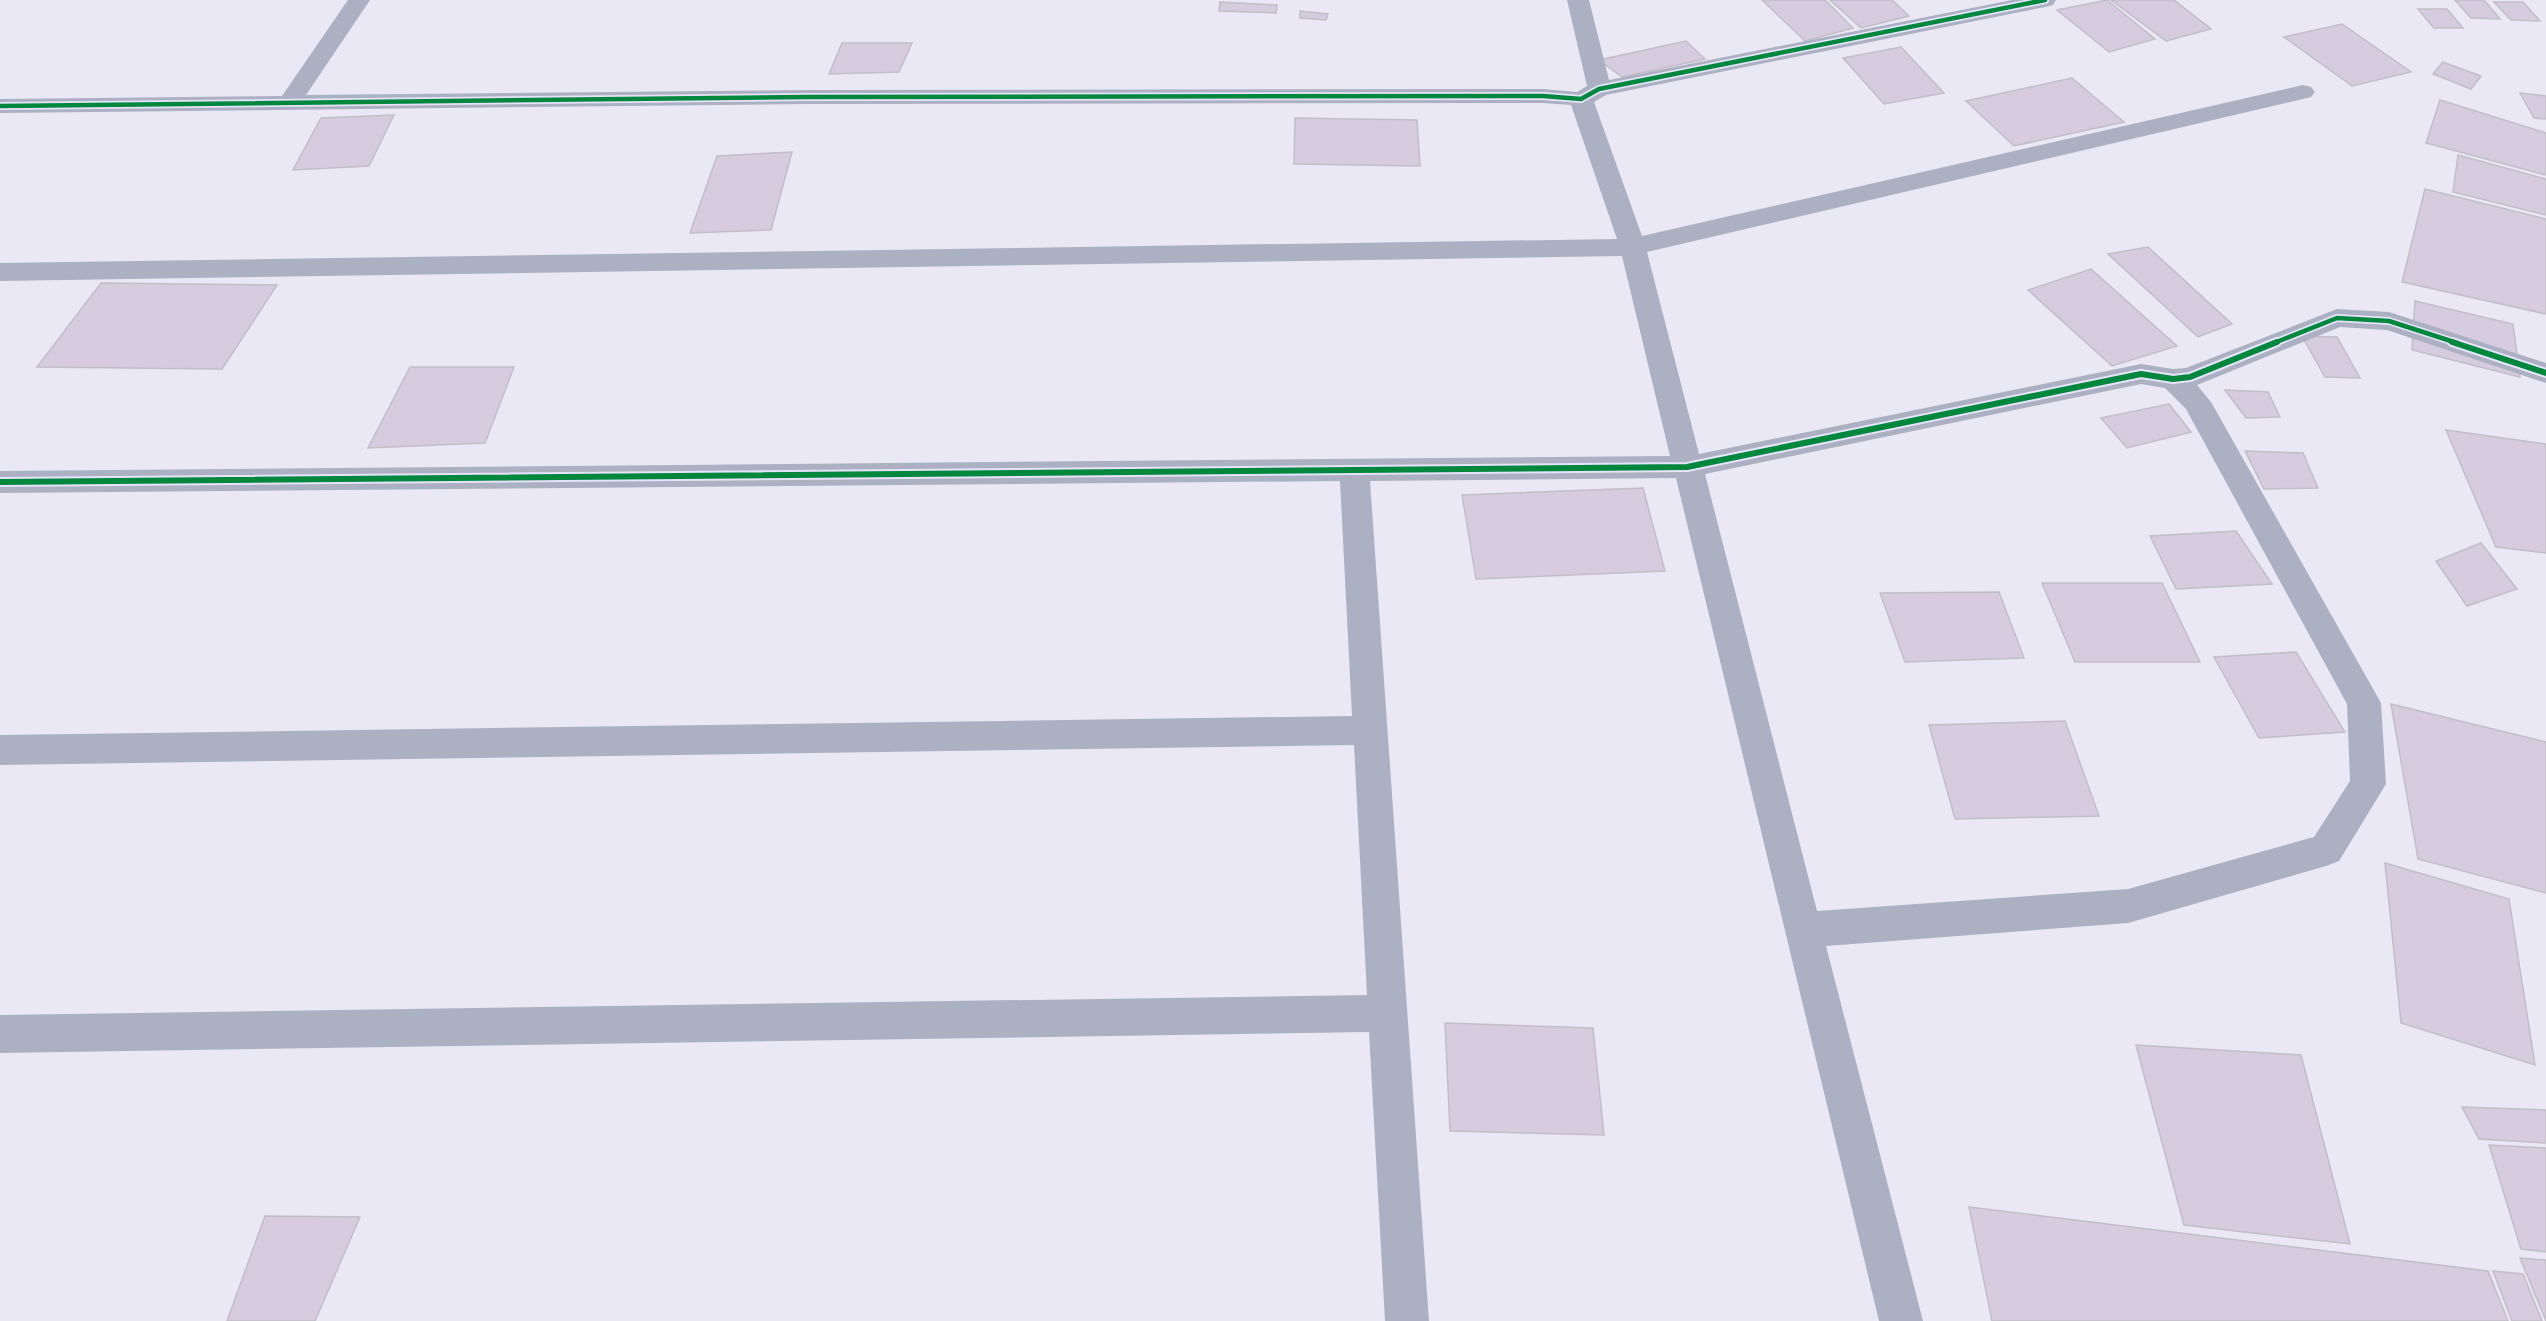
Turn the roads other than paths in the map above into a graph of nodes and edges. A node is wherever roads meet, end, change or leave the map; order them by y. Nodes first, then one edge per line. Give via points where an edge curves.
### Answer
1 (359, 0) edge
2 (1578, 0) edge
3 (2045, 0) edge
4 (2303, 92) dead end
5 (1590, 94) junction
6 (289, 103) junction
7 (0, 106) edge
8 (1633, 248) junction
9 (0, 272) edge
10 (2546, 374) edge
11 (2173, 380) junction
12 (1687, 467) junction
13 (1354, 470) junction
14 (0, 482) edge
15 (1370, 730) junction
16 (0, 750) edge
17 (1802, 930) junction
18 (1388, 1013) junction
19 (0, 1034) edge
20 (1407, 1321) edge
21 (1901, 1321) edge

1 - 6 street
2 - 5 street
3 - 5 street
4 - 8 street
5 - 6 street
5 - 8 street
6 - 7 street
8 - 9 street
8 - 12 street
10 - 11 street via 2389,321 2337,318 2190,377
11 - 12 street via 2141,374
11 - 17 street via 2198,402 2364,703 2368,784 2326,850 2128,906
12 - 13 street
12 - 17 street
13 - 14 street
13 - 15 street
15 - 16 street
15 - 18 street
17 - 21 street
18 - 19 street
18 - 20 street

